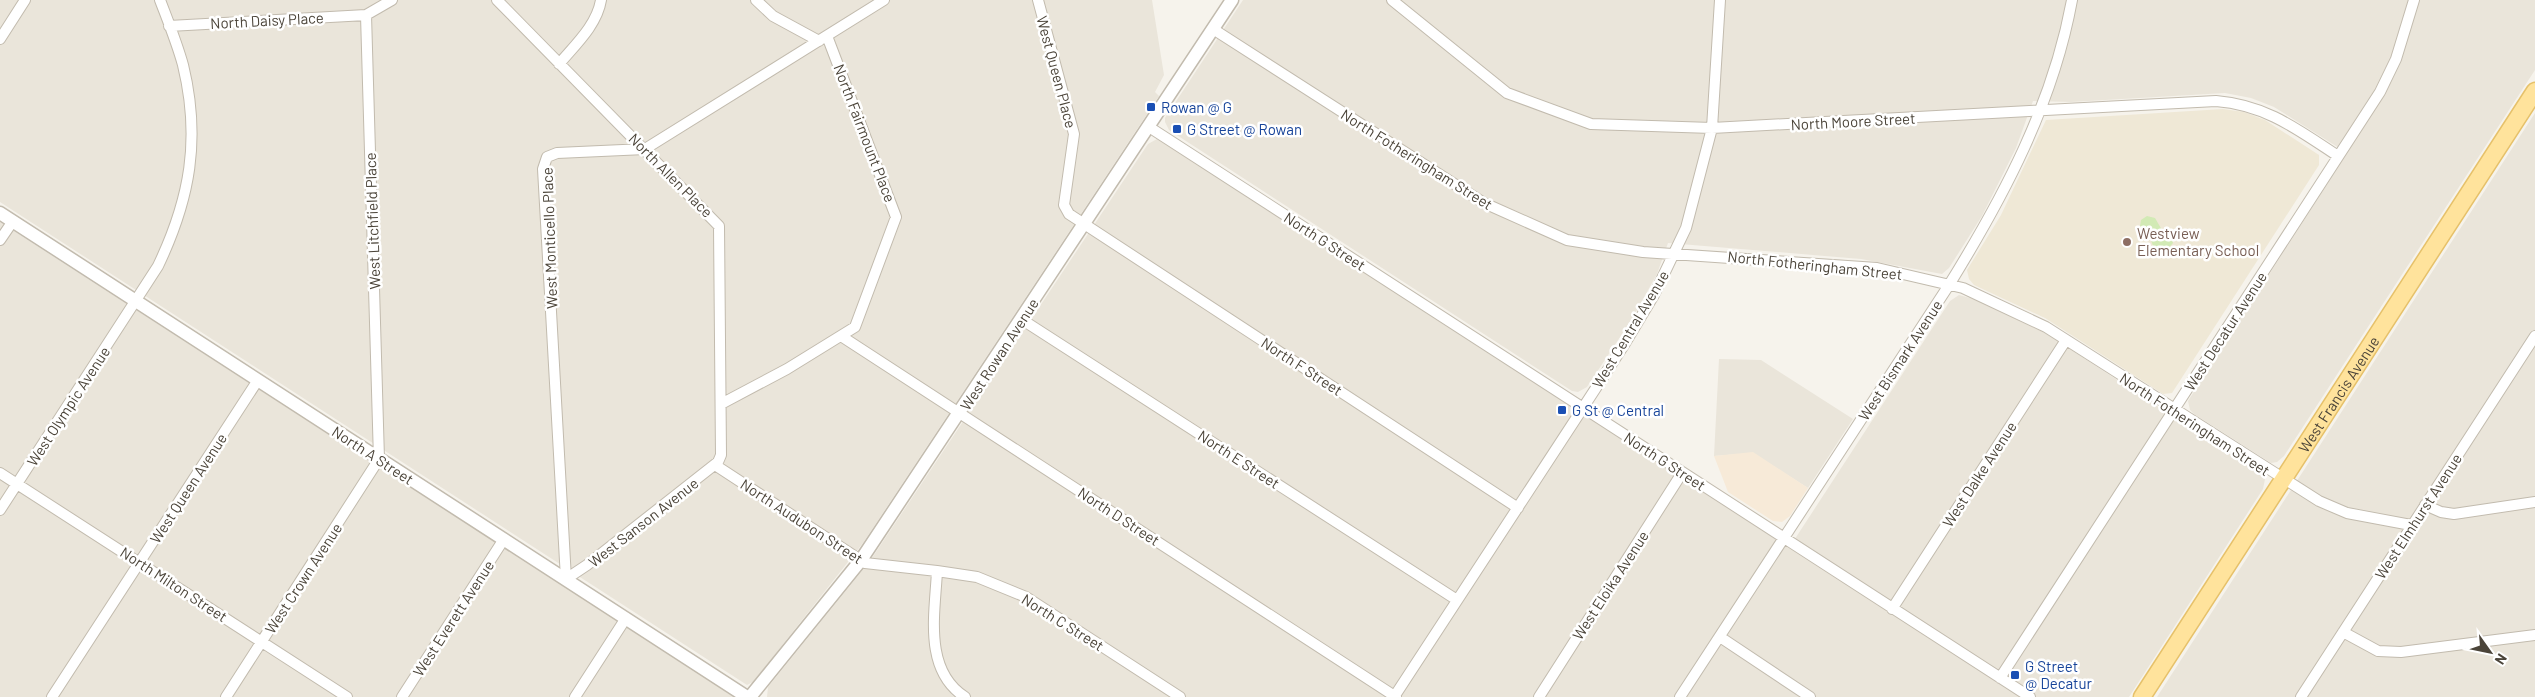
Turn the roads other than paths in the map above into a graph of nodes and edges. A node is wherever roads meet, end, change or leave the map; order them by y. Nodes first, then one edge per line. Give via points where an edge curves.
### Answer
1 (25, 0) edge
2 (160, 0) edge
3 (392, 0) edge
4 (497, 0) edge
5 (601, 0) edge
6 (756, 0) edge
7 (884, 0) edge
8 (1038, 0) edge
9 (1232, 0) edge
10 (1392, 0) edge
11 (1720, 0) edge
12 (2072, 0) edge
13 (2414, 0) edge
14 (366, 15) junction
15 (169, 26) junction
16 (1213, 29) junction
17 (0, 39) edge
18 (823, 39) junction
19 (559, 64) junction
20 (2535, 91) edge
21 (2040, 111) junction
22 (1149, 127) junction
23 (1712, 128) junction
24 (646, 149) junction
25 (2338, 156) junction
26 (0, 213) edge
27 (12, 221) junction
28 (1085, 224) junction
29 (0, 240) edge
30 (1675, 253) junction
31 (1949, 285) junction
32 (136, 301) junction
33 (1021, 318) junction
34 (841, 336) junction
35 (2535, 336) edge
36 (2066, 340) junction
37 (2532, 348) edge
38 (258, 380) junction
39 (722, 404) junction
40 (1582, 408) junction
41 (2174, 410) junction
42 (960, 413) junction
43 (379, 459) junction
44 (717, 464) junction
45 (0, 473) edge
46 (1682, 473) junction
47 (2282, 480) junction
48 (17, 484) junction
49 (2535, 502) edge
50 (2425, 505) junction
51 (1518, 508) junction
52 (0, 510) edge
53 (2411, 525) junction
54 (1784, 538) junction
55 (504, 539) junction
56 (861, 560) junction
57 (140, 562) junction
58 (936, 571) junction
59 (566, 579) junction
60 (1457, 600) junction
61 (1892, 609) junction
62 (626, 618) junction
63 (2343, 632) junction
64 (2535, 634) edge
65 (1720, 637) junction
66 (262, 641) junction
67 (2000, 678) junction
68 (52, 697) edge
69 (226, 697) edge
70 (347, 697) edge
71 (402, 697) edge
72 (575, 697) edge
73 (749, 697) edge
74 (965, 697) edge
75 (1180, 697) edge
76 (1395, 697) edge
77 (1538, 697) edge
78 (1680, 697) edge
79 (1810, 697) edge
80 (2030, 697) edge
81 (2142, 697) edge
82 (2301, 697) edge

1 - 17 street
2 - 15 street, West Olympic Avenue
3 - 14 street
4 - 19 street, North Allen Place
5 - 19 street via 595,18
6 - 18 street via 774,16
7 - 18 street, West Monticello Place
8 - 28 street, West Queen Place via 1074,134 1064,205 1069,214
9 - 16 street, West Rowan Avenue
10 - 23 street, North Moore Street via 1507,93 1591,124
11 - 23 street, West Central Avenue
12 - 21 street, West Bismark Avenue
13 - 25 street, West Decatur Avenue via 2392,68
14 - 15 street, North Daisy Place
14 - 43 street, West Litchfield Place
15 - 32 street, West Olympic Avenue via 190,100 193,131 190,168 173,236
16 - 22 street, West Rowan Avenue
16 - 30 street, North Fotheringham Street via 1484,203 1567,240 1643,252
18 - 24 street, West Monticello Place
18 - 34 street, North Fairmount Place via 896,214 857,324
19 - 24 street, North Allen Place
20 - 47 main road, West Francis Avenue
21 - 23 street, North Moore Street
21 - 25 street, North Moore Street via 2216,101 2240,103 2279,118
21 - 31 street, West Bismark Avenue via 1989,221
22 - 28 street, West Rowan Avenue
22 - 40 street, North G Street
23 - 30 street, West Central Avenue via 1686,228
24 - 39 street, North Allen Place via 719,226
24 - 59 street, West Monticello Place via 556,153 544,162
25 - 41 street, West Decatur Avenue
26 - 27 street, North A Street
27 - 29 street
27 - 32 street, North A Street
28 - 33 street, West Rowan Avenue
28 - 51 street, North F Street
30 - 31 street, North Fotheringham Street via 1877,268
30 - 40 street, West Central Avenue via 1645,310
31 - 36 street, North Fotheringham Street via 1990,300
31 - 54 street, West Bismark Avenue
32 - 38 street, North A Street
32 - 48 street, West Olympic Avenue
33 - 42 street, West Rowan Avenue
33 - 60 street, North E Street
34 - 39 street
34 - 42 street, North D Street
35 - 37 street, West Elmhurst Avenue
36 - 41 street, North Fotheringham Street
36 - 61 street, West Dalke Avenue
37 - 50 street, West Elmhurst Avenue
38 - 43 street, North A Street
38 - 57 street, West Queen Avenue
39 - 44 street, North Allen Place via 721,455
40 - 46 street, North G Street
40 - 51 street, West Central Avenue
41 - 47 street, North Fotheringham Street
41 - 67 street, West Decatur Avenue
42 - 56 street, West Rowan Avenue
42 - 76 street, North D Street
43 - 55 street, North A Street
43 - 66 street, West Crown Avenue
44 - 56 street, North Audubon Street
44 - 59 street, West Sanson Avenue
45 - 48 street, North Milton Street
46 - 54 street, North G Street
46 - 77 street, West Eloika Avenue
47 - 53 street, North Fotheringham Street via 2347,513
47 - 81 main road, West Francis Avenue
48 - 52 street, West Olympic Avenue
48 - 57 street, North Milton Street
49 - 50 street via 2454,514
50 - 53 street, West Elmhurst Avenue
51 - 60 street, West Central Avenue
53 - 63 street, West Elmhurst Avenue
54 - 61 street, North G Street
54 - 65 street, West Bismark Avenue
55 - 59 street, North A Street
55 - 71 street, West Everett Avenue
56 - 58 street, North Audubon Street via 869,564
56 - 73 street, West Rowan Avenue
57 - 66 street, North Milton Street
57 - 68 street, West Queen Avenue
58 - 74 street via 935,650 943,674
58 - 75 street, North C Street via 976,577 1026,597
59 - 62 street, North A Street
60 - 76 street, West Central Avenue
61 - 67 street, North G Street
62 - 72 street
62 - 73 street, North A Street
63 - 64 street via 2378,652 2401,652
63 - 82 street, West Elmhurst Avenue
65 - 78 street, West Bismark Avenue
65 - 79 street
66 - 69 street, West Crown Avenue
66 - 70 street, North Milton Street
67 - 80 street, North G Street

